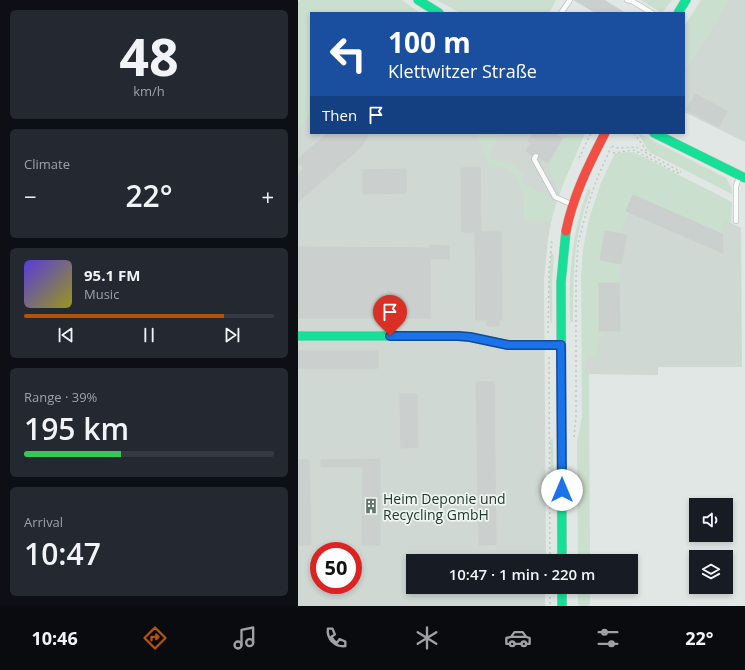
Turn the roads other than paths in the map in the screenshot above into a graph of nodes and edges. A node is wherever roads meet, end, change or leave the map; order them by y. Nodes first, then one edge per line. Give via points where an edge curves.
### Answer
1 (418, 0) edge
2 (570, 0) edge
3 (627, 0) edge
4 (686, 0) edge
5 (437, 12) edge
6 (563, 12) edge
7 (650, 12) edge
8 (679, 12) edge
9 (605, 134) edge
10 (656, 134) edge
11 (536, 156) dead end
12 (742, 177) edge
13 (573, 205) junction
14 (736, 221) dead end
15 (298, 336) edge
16 (561, 345) junction
17 (562, 554) edge
18 (562, 594) edge
19 (562, 606) edge

1 - 5 main road
2 - 6 lane
3 - 7 lane
4 - 8 main road
9 - 13 main road
10 - 12 main road
11 - 13 lane via 534,159 554,197
12 - 14 lane via 736,186
13 - 16 main road via 566,229 562,261
15 - 16 main road via 458,336 508,345
16 - 17 main road
18 - 19 main road

